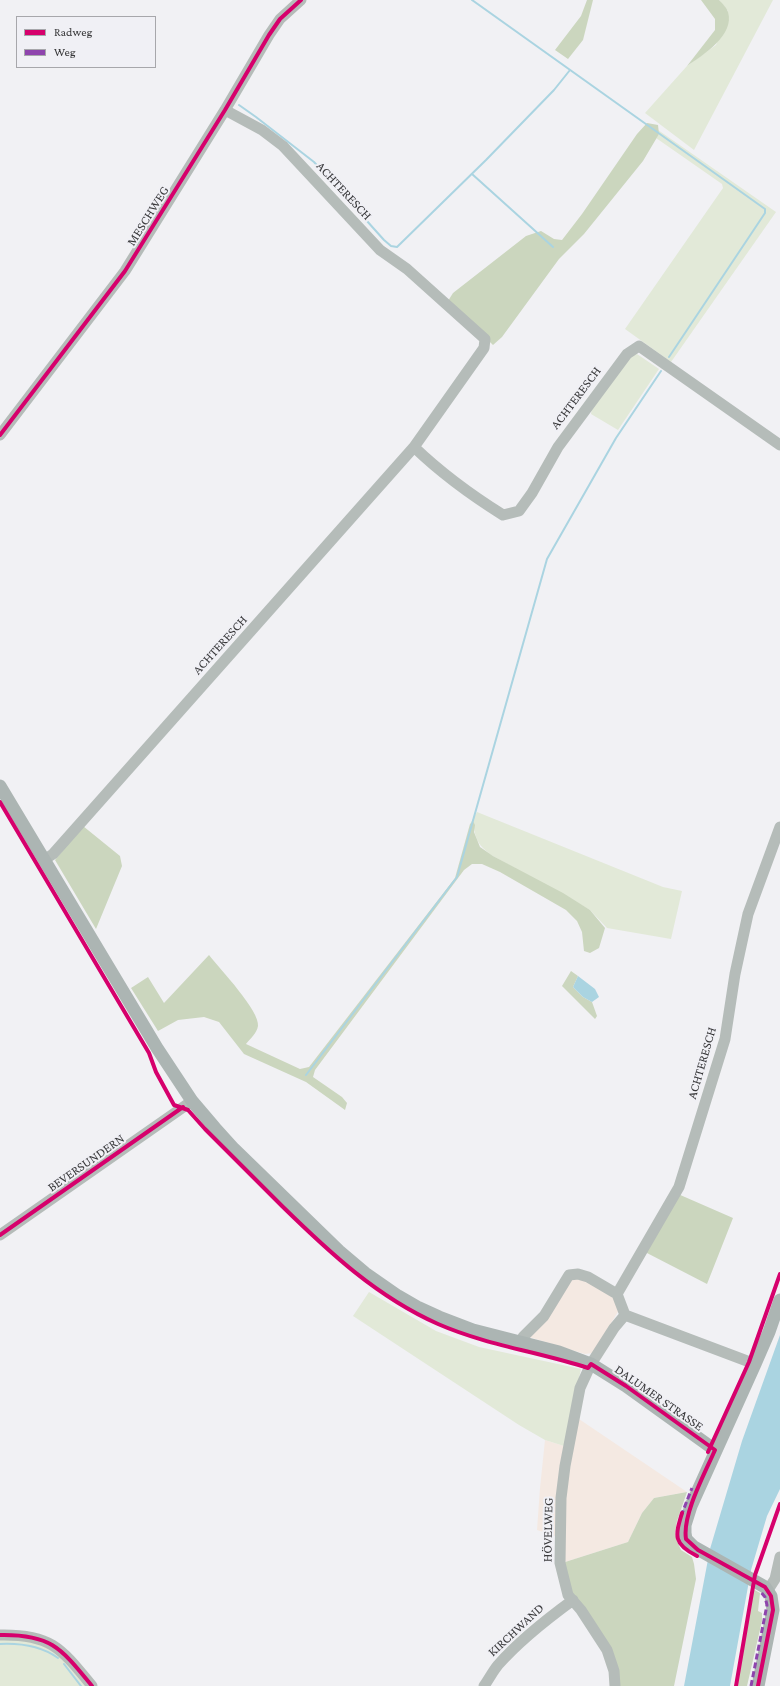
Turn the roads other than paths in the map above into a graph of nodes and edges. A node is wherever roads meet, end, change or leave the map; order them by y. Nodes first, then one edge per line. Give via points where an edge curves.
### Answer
1 (302, 0) edge
2 (225, 110) junction
3 (0, 435) edge
4 (780, 445) edge
5 (414, 447) junction
6 (0, 786) edge
7 (780, 827) edge
8 (44, 860) junction
9 (192, 1101) junction
10 (0, 1235) edge
11 (617, 1294) junction
12 (780, 1300) edge
13 (625, 1315) junction
14 (520, 1343) junction
15 (591, 1364) junction
16 (755, 1364) junction
17 (715, 1450) junction
18 (780, 1557) edge
19 (764, 1587) junction
20 (573, 1600) junction
21 (0, 1635) edge
22 (92, 1686) edge
23 (484, 1686) edge
24 (615, 1686) edge
25 (758, 1686) edge

1 - 2 street, MESCHWEG via 280,19
2 - 3 street, MESCHWEG via 125,271
2 - 5 street, ACHTERESCH via 262,130 283,146 380,250 408,269 485,339 484,348
4 - 5 street, ACHTERESCH via 639,346 627,354 558,447 519,511 503,515 435,468
5 - 8 street, ACHTERESCH via 53,854
6 - 8 main road, DALUMER STRASSE
7 - 11 street, ACHTERESCH via 748,914 725,1039 679,1187
8 - 9 main road, DALUMER STRASSE via 157,1048
9 - 10 street, BEVERSUNDERN
9 - 14 main road, DALUMER STRASSE via 234,1149 364,1273 424,1310 473,1330
11 - 13 street
11 - 14 street via 588,1277 569,1275 544,1316
12 - 16 main road
13 - 15 street, HÖVELWEG
13 - 16 street
14 - 15 main road, DALUMER STRASSE via 559,1352
15 - 17 main road, DALUMER STRASSE
15 - 20 street, HÖVELWEG via 580,1388 569,1439 561,1498 560,1563 567,1592
16 - 17 main road
17 - 19 main road via 691,1506 685,1525 686,1539 698,1550
18 - 19 street via 775,1579
19 - 25 main road via 771,1596 773,1610
20 - 23 street, KIRCHWAND via 524,1640 498,1666
20 - 24 street, HÖVELWEG via 607,1650 614,1671
21 - 22 street via 39,1638 54,1646 70,1659

